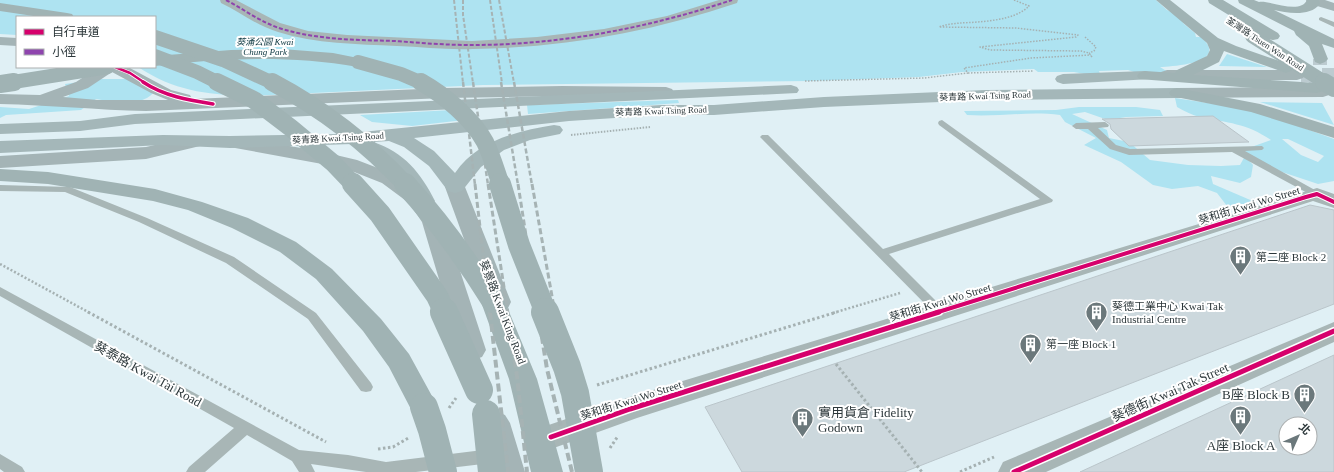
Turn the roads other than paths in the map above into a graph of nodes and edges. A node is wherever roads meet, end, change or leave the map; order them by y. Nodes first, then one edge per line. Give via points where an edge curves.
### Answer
1 (226, 0) edge
2 (732, 0) edge
3 (1162, 0) edge
4 (1244, 0) edge
5 (1249, 0) edge
6 (1313, 0) edge
7 (1209, 2) edge
8 (0, 7) edge
9 (1334, 7) edge
10 (60, 16) edge
11 (1321, 19) dead end
12 (1288, 23) junction
13 (1334, 25) edge
14 (156, 37) edge
15 (0, 41) edge
16 (1213, 41) junction
17 (16, 42) edge
18 (1334, 44) edge
19 (156, 56) edge
20 (1320, 59) dead end
21 (156, 61) edge
22 (102, 68) edge
23 (107, 68) edge
24 (118, 68) edge
25 (1183, 73) junction
26 (1334, 73) tunnel mouth
27 (1145, 76) junction
28 (1051, 79) dead end
29 (1005, 80) dead end
30 (1310, 83) edge
31 (0, 84) edge
32 (1261, 92) junction
33 (701, 93) junction
34 (1177, 93) junction
35 (0, 99) edge
36 (38, 100) junction
37 (213, 104) junction
38 (714, 110) junction
39 (942, 123) dead end
40 (1105, 125) dead end
41 (80, 126) junction
42 (1076, 126) dead end
43 (1090, 126) junction
44 (0, 129) edge
45 (1334, 133) edge
46 (393, 135) junction
47 (765, 137) dead end
48 (342, 139) junction
49 (194, 142) junction
50 (230, 142) junction
51 (0, 147) edge
52 (1259, 148) dead end
53 (1234, 149) junction
54 (0, 162) edge
55 (0, 175) edge
56 (455, 187) junction
57 (0, 188) edge
58 (1326, 198) edge
59 (433, 222) junction
60 (881, 253) junction
61 (0, 291) edge
62 (940, 312) junction
63 (1334, 331) edge
64 (366, 387) dead end
65 (245, 428) junction
66 (551, 437) junction
67 (297, 456) junction
68 (0, 461) edge
69 (502, 466) edge
70 (17, 472) edge
71 (194, 472) edge
72 (307, 472) edge
73 (443, 472) edge
74 (547, 472) edge
75 (562, 472) edge
76 (590, 472) edge
77 (1014, 472) edge

1 - 2 street via 267,23 300,33 347,39 459,44 510,43 603,32 671,18
3 - 16 highway
4 - 12 highway
5 - 6 highway via 1296,9 1310,6
6 - 9 main road
7 - 26 highway, 荃灣路 Tsuen Wan Road via 1273,36
7 - 30 highway, 荃灣路 Tsuen Wan Road, bridge
8 - 10 highway
11 - 13 lane
12 - 18 highway
12 - 20 highway via 1312,40
14 - 74 highway, bridge via 229,62 285,89 328,116 370,148 420,201 481,280 493,302 522,379
15 - 17 main road
16 - 25 highway via 1217,50 1214,59
16 - 30 highway
19 - 69 highway, bridge via 197,72 254,100 333,163 380,214 437,296 479,390
21 - 76 highway, bridge via 245,54 330,57 358,62 421,82 437,91 463,114 484,141 493,161 519,246 567,367 575,393
22 - 31 highway, bridge
23 - 36 main road via 82,85
24 - 37 main road via 154,89 180,98
25 - 27 main road
25 - 30 main road
27 - 28 main road
27 - 30 highway
29 - 33 main road, 葵青路 Kwai Tsing Road via 897,87
30 - 32 main road, 葵青路 Kwai Tsing Road
30 - 32 highway
32 - 34 main road, 葵青路 Kwai Tsing Road
33 - 37 main road via 444,93
33 - 41 main road, 葵青路 Kwai Tsing Road via 135,119
34 - 38 main road, 葵青路 Kwai Tsing Road via 986,95
34 - 45 highway via 1254,108
35 - 36 main road
36 - 37 main road via 124,105
38 - 46 main road, 葵青路 Kwai Tsing Road via 661,110 569,116
38 - 56 main road via 665,119 557,130 515,138 478,158 463,173
39 - 60 lane via 1048,200
40 - 43 lane
41 - 44 main road, 葵青路 Kwai Tsing Road
41 - 46 main road via 126,131 352,126
42 - 43 lane
43 - 53 lane via 1113,147 1129,152
46 - 48 main road, 葵青路 Kwai Tsing Road
46 - 56 main road via 412,144 431,158
47 - 60 lane
48 - 50 main road, 葵青路 Kwai Tsing Road
48 - 59 main road via 373,147 405,167 415,180
49 - 50 main road, 葵青路 Kwai Tsing Road
49 - 51 main road, 葵青路 Kwai Tsing Road via 163,140
49 - 54 main road via 146,153
50 - 59 main road via 325,158 379,174 416,199
52 - 53 lane
53 - 58 lane
55 - 73 highway, bridge via 48,178 155,195 240,222 288,247 324,274 372,325 400,360 424,407
56 - 66 main road, 葵景路 Kwai King Road
57 - 64 lane via 66,189 143,220 230,260 312,316
58 - 62 street, 葵和街 Kwai Wo Street
59 - 69 main road
60 - 62 lane
61 - 65 lane, 葵泰路 Kwai Tai Road
62 - 66 street, 葵和街 Kwai Wo Street via 630,409
63 - 77 street, 葵德街 Kwai Tak Street
65 - 67 lane, 葵泰路 Kwai Tai Road
65 - 71 lane
66 - 75 main road
67 - 69 lane, 葵泰路 Kwai Tai Road via 386,469
67 - 72 lane, 葵泰路 Kwai Tai Road
68 - 70 lane

